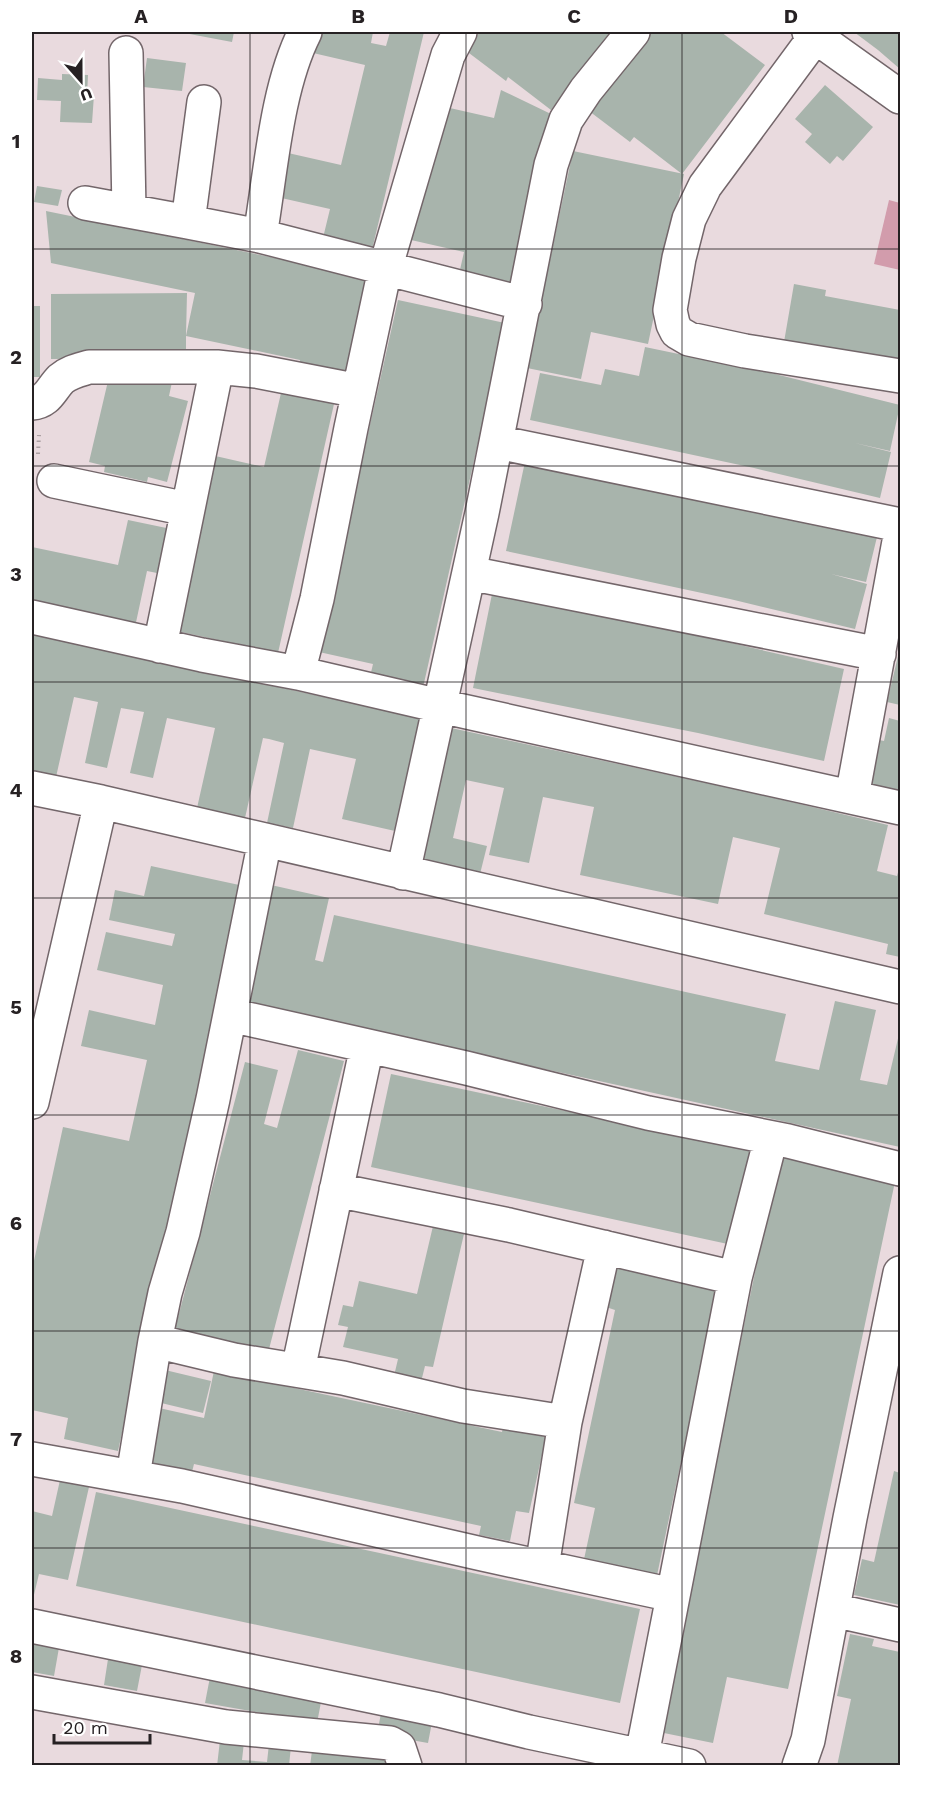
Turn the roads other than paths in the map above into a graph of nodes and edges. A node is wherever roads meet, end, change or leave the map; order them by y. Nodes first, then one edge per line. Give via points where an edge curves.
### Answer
1 (305, 32) edge
2 (460, 32) edge
3 (633, 32) edge
4 (812, 34) edge
5 (126, 53) dead end
6 (900, 98) edge
7 (204, 102) dead end
8 (85, 203) dead end
9 (129, 211) junction
10 (188, 222) junction
11 (261, 236) junction
12 (385, 268) junction
13 (525, 304) junction
14 (217, 367) junction
15 (900, 376) edge
16 (359, 391) junction
17 (34, 403) edge
18 (497, 442) junction
19 (54, 481) road end
20 (187, 509) junction
21 (900, 525) edge
22 (900, 536) edge
23 (469, 573) junction
24 (32, 617) edge
25 (160, 646) junction
26 (879, 654) junction
27 (298, 673) junction
28 (440, 706) junction
29 (32, 788) edge
30 (852, 797) junction
31 (101, 802) junction
32 (900, 808) edge
33 (265, 840) junction
34 (403, 873) junction
35 (900, 987) edge
36 (230, 1015) junction
37 (367, 1046) junction
38 (32, 1102) edge
39 (771, 1138) junction
40 (900, 1169) edge
41 (336, 1190) junction
42 (604, 1247) junction
43 (900, 1273) edge
44 (735, 1278) junction
45 (155, 1341) junction
46 (298, 1370) junction
47 (565, 1422) junction
48 (32, 1460) edge
49 (133, 1476) junction
50 (542, 1567) junction
51 (673, 1595) junction
52 (833, 1610) junction
53 (900, 1625) edge
54 (32, 1626) edge
55 (32, 1692) edge
56 (642, 1755) junction
57 (405, 1766) edge
58 (689, 1766) edge
59 (799, 1766) edge

1 - 11 street via 285,85
2 - 12 street via 448,54
3 - 13 street via 566,120 551,165
4 - 6 street
4 - 15 street via 705,186 689,219 670,310 673,324 689,339
5 - 9 street
7 - 10 street
8 - 9 street
9 - 10 street
10 - 11 street
11 - 12 street
12 - 13 street
12 - 16 street
13 - 18 street
14 - 16 street
14 - 17 street via 89,367 62,378 45,399
14 - 20 street
16 - 27 street
18 - 21 street
18 - 23 street
19 - 20 street
20 - 25 street
22 - 26 street
23 - 26 street
23 - 28 street
24 - 25 street
25 - 27 street
26 - 30 street
27 - 28 street
28 - 30 street
28 - 34 street
29 - 31 street
30 - 32 street
31 - 33 street
31 - 38 street
33 - 34 street
33 - 36 street
34 - 35 street
36 - 37 street
36 - 45 street
37 - 39 street
37 - 41 street
39 - 40 street
39 - 44 street
41 - 42 street
41 - 46 street
42 - 44 street
42 - 47 street
43 - 52 street
44 - 51 street
45 - 46 street
45 - 49 street
46 - 47 street via 463,1406
47 - 50 street
48 - 49 street
49 - 50 street
50 - 51 street
51 - 56 street
52 - 53 street
52 - 59 street via 808,1740
54 - 56 street
55 - 57 street via 226,1727 390,1743 399,1748
56 - 58 street

